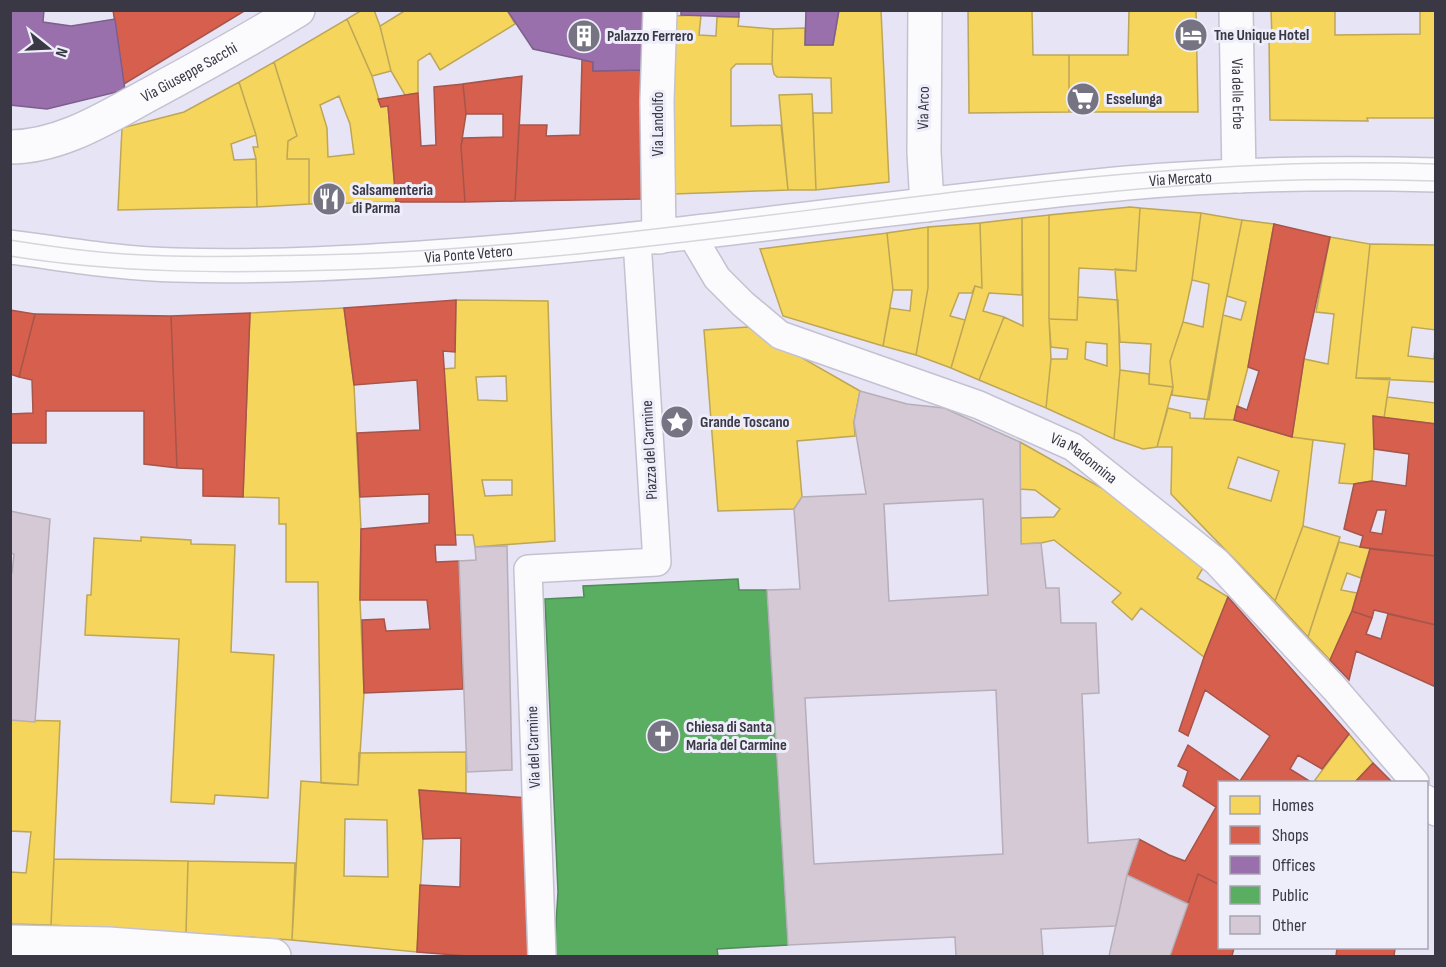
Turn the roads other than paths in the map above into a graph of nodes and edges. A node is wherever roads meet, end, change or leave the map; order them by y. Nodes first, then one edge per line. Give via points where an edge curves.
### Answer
1 (298, 10) edge
2 (660, 10) edge
3 (925, 10) edge
4 (1236, 10) edge
5 (10, 147) edge
6 (1436, 175) edge
7 (1239, 176) junction
8 (927, 205) junction
9 (691, 234) junction
10 (648, 239) junction
11 (10, 247) edge
12 (559, 567) joint
13 (1413, 781) edge
14 (10, 942) edge
15 (108, 950) edge
16 (274, 957) edge
17 (542, 957) edge

1 - 5 street, Via Giuseppe Sacchi via 222,56 79,131 50,142
2 - 10 street, Via Landolfo
3 - 8 street, Via Arco
4 - 7 street, Via delle Erbe
6 - 7 street, Via Mercato
7 - 8 street, Via Mercato via 1128,183
8 - 9 street, Via Ponte Vetero
9 - 10 street, Via Ponte Vetero
9 - 13 street, Via Madonnina via 717,278 780,335 978,405 1073,447 1217,562 1335,689
10 - 11 street, Via Ponte Vetero via 388,261 269,265 173,265
10 - 12 street, Piazza del Carmine via 657,562
12 - 17 street, Via del Carmine via 528,569
14 - 15 street
15 - 16 street

